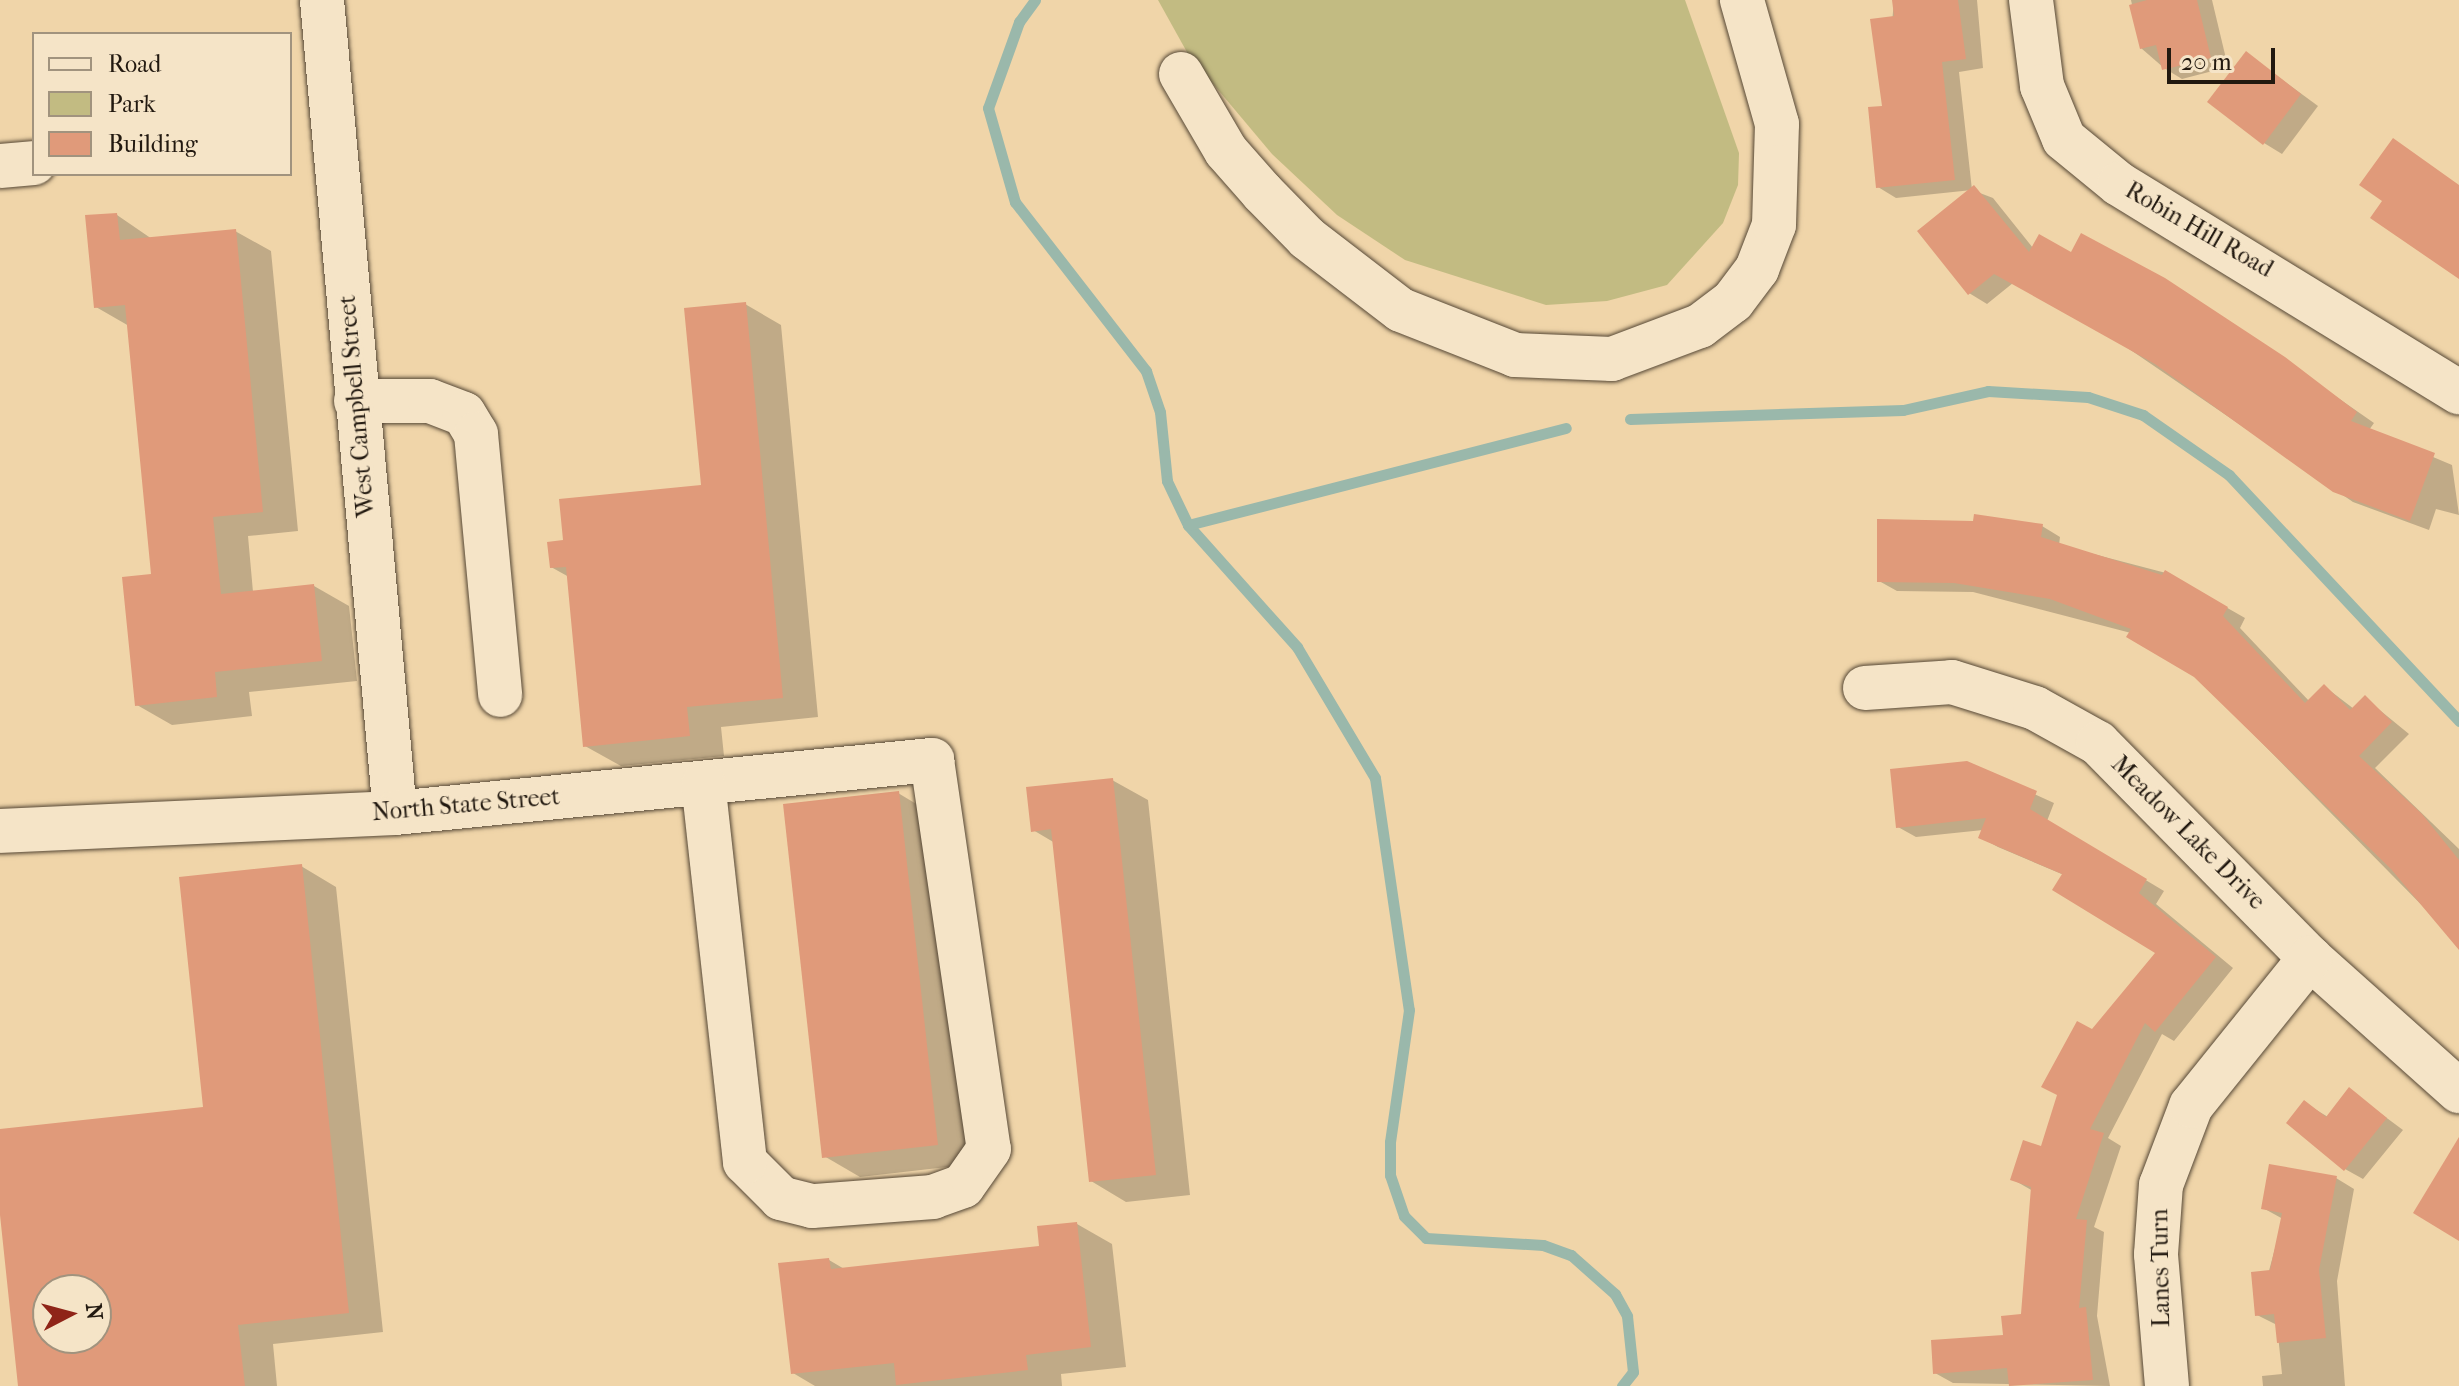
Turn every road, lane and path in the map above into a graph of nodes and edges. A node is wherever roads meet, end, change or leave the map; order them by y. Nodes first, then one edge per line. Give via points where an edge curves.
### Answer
1 (322, 0) edge
2 (1742, 0) edge
3 (2031, 0) edge
4 (1181, 74) dead end
5 (32, 163) edge
6 (0, 166) edge
7 (2459, 392) edge
8 (356, 401) junction
9 (1865, 688) dead end
10 (500, 695) dead end
11 (703, 784) junction
12 (395, 813) junction
13 (0, 831) edge
14 (2310, 958) junction
15 (2459, 1091) edge
16 (2167, 1386) edge

1 - 8 street, West Campbell Street
2 - 4 street via 1777,124 1774,225 1757,269 1733,301 1700,326 1612,359 1515,355 1390,303 1262,192 1226,151
3 - 7 street, Robin Hill Road via 2042,86 2064,139 2119,184
5 - 6 street
8 - 10 street via 430,401 464,414 476,434
8 - 12 street, West Campbell Street
9 - 14 street, Meadow Lake Drive via 1952,682 2035,708 2098,743
11 - 11 street, North State Street via 932,760 989,1149 963,1186 933,1197 812,1206 781,1198 745,1162
11 - 12 street, North State Street
12 - 13 street, North State Street
14 - 15 street, Meadow Lake Drive
14 - 16 street, Lanes Turn via 2191,1106 2161,1185 2156,1254

